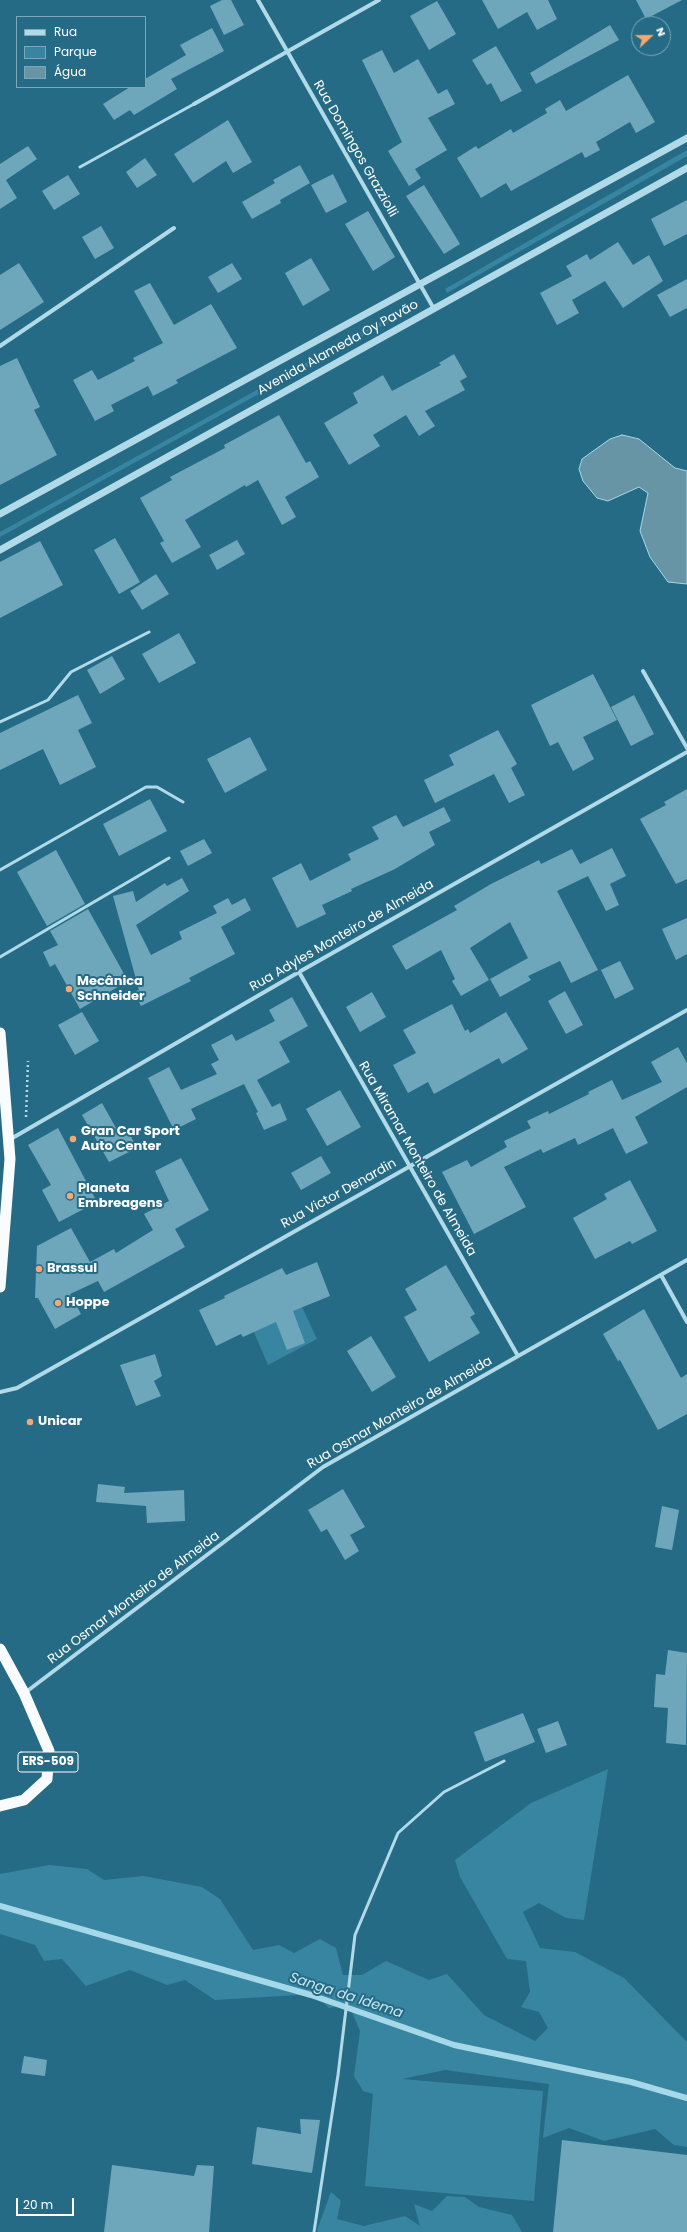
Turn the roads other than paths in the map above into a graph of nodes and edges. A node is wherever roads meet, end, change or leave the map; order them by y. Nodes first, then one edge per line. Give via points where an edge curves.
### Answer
1 (258, 0) edge
2 (379, 0) edge
3 (287, 52) junction
4 (194, 104) joint
5 (687, 138) edge
6 (80, 167) dead end
7 (687, 168) edge
8 (174, 228) dead end
9 (421, 284) junction
10 (434, 308) junction
11 (0, 346) edge
12 (0, 514) edge
13 (0, 550) edge
14 (149, 632) dead end
15 (643, 671) dead end
16 (0, 722) edge
17 (687, 748) edge
18 (687, 752) edge
19 (183, 802) dead end
20 (170, 858) dead end
21 (0, 870) edge
22 (0, 957) edge
23 (299, 972) junction
24 (687, 1010) edge
25 (0, 1033) edge
26 (9, 1140) junction
27 (409, 1166) junction
28 (687, 1260) edge
29 (661, 1275) junction
30 (0, 1287) edge
31 (687, 1322) edge
32 (518, 1356) junction
33 (0, 1392) edge
34 (0, 1649) edge
35 (24, 1693) junction
36 (504, 1761) dead end
37 (0, 1806) edge
38 (314, 2232) edge

1 - 3 street, Rua Domingos Grazziolli
2 - 3 street
3 - 4 street
3 - 9 street, Rua Domingos Grazziolli
4 - 6 lane
5 - 9 street, Avenida Alameda Oy Pavão
7 - 10 street, Avenida Alameda Oy Pavão
8 - 11 street
9 - 10 street, Rua Domingos Grazziolli
9 - 12 street, Avenida Alameda Oy Pavão
10 - 13 street, Avenida Alameda Oy Pavão
14 - 16 lane via 71,672 48,700
15 - 17 street
18 - 23 street, Rua Adyles Monteiro de Almeida
19 - 21 lane via 157,787 146,787
20 - 22 lane
23 - 26 street, Rua Adyles Monteiro de Almeida
23 - 27 street, Rua Miramar Monteiro de Almeida
24 - 27 street, Rua Victor Denardin
25 - 26 highway
26 - 30 highway via 10,1159
27 - 32 street, Rua Miramar Monteiro de Almeida
27 - 33 street, Rua Victor Denardin via 17,1388
28 - 29 street, Rua Osmar Monteiro de Almeida
29 - 31 street
29 - 32 street, Rua Osmar Monteiro de Almeida
32 - 35 street, Rua Osmar Monteiro de Almeida via 323,1467
34 - 35 highway, ERS-509
35 - 37 highway, ERS-509 via 49,1751 47,1779 24,1800
36 - 38 lane via 444,1792 398,1833 355,1935 338,2075

